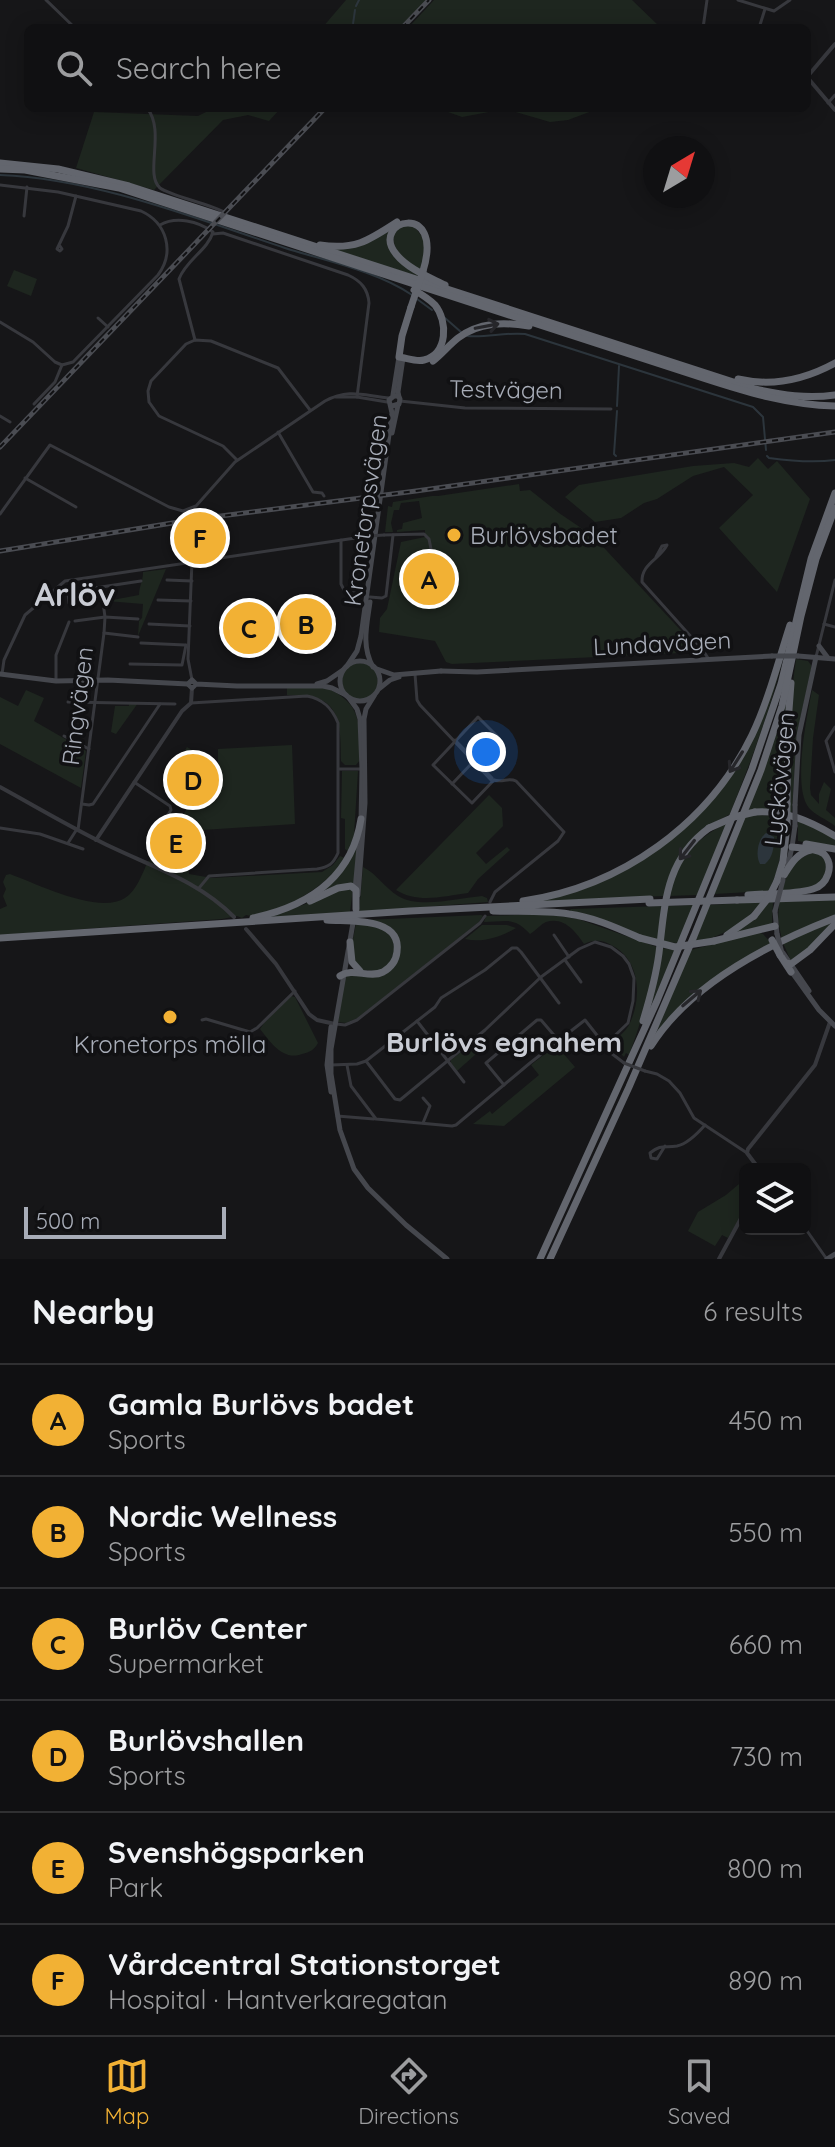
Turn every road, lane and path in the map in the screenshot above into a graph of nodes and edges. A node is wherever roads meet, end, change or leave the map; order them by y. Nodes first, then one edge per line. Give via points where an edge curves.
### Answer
1 (46, 0) edge
2 (707, 0) edge
3 (738, 0) edge
4 (790, 0) edge
5 (765, 9) junction
6 (71, 24) edge
7 (704, 24) edge
8 (760, 24) edge
9 (835, 44) edge
10 (811, 72) edge
11 (811, 82) edge
12 (835, 95) edge
13 (828, 103) junction
14 (835, 110) edge
15 (149, 112) edge
16 (0, 163) edge
17 (0, 169) edge
18 (0, 185) edge
19 (27, 187) junction
20 (76, 196) junction
21 (226, 213) dead end
22 (24, 216) dead end
23 (160, 225) junction
24 (213, 234) junction
25 (300, 242) junction
26 (60, 246) dead end
27 (372, 271) junction
28 (424, 271) junction
29 (480, 300) junction
30 (98, 318) dead end
31 (0, 322) edge
32 (108, 327) junction
33 (195, 340) junction
34 (589, 342) junction
35 (400, 360) junction
36 (835, 363) edge
37 (62, 365) junction
38 (696, 371) junction
39 (357, 395) junction
40 (835, 395) edge
41 (395, 401) junction
42 (34, 404) dead end
43 (835, 406) edge
44 (611, 409) dead end
45 (310, 410) junction
46 (0, 416) edge
47 (10, 422) dead end
48 (278, 432) junction
49 (237, 460) junction
50 (25, 478) junction
51 (835, 493) edge
52 (324, 496) dead end
53 (76, 507) dead end
54 (835, 508) edge
55 (0, 514) edge
56 (393, 535) junction
57 (360, 538) junction
58 (341, 540) junction
59 (432, 554) dead end
60 (656, 557) dead end
61 (192, 561) junction
62 (167, 580) dead end
63 (835, 580) edge
64 (141, 581) dead end
65 (192, 581) junction
66 (101, 587) junction
67 (803, 587) junction
68 (355, 591) junction
69 (369, 596) junction
70 (158, 600) dead end
71 (191, 601) junction
72 (69, 603) dead end
73 (801, 616) junction
74 (105, 617) junction
75 (138, 619) dead end
76 (149, 624) dead end
77 (824, 624) junction
78 (190, 626) junction
79 (835, 627) edge
80 (104, 633) junction
81 (138, 637) dead end
82 (141, 643) dead end
83 (187, 646) junction
84 (819, 646) junction
85 (801, 656) junction
86 (816, 657) junction
87 (708, 658) junction
88 (832, 658) edge
89 (130, 664) dead end
90 (346, 667) junction
91 (374, 667) junction
92 (813, 673) junction
93 (1, 674) edge
94 (416, 674) junction
95 (98, 680) junction
96 (56, 681) junction
97 (192, 684) junction
98 (308, 686) junction
99 (375, 694) junction
100 (348, 697) junction
101 (68, 702) dead end
102 (95, 702) junction
103 (191, 703) junction
104 (160, 704) junction
105 (175, 704) dead end
106 (835, 727) edge
107 (64, 736) dead end
108 (455, 742) junction
109 (89, 749) junction
110 (475, 761) junction
111 (339, 768) junction
112 (364, 768) junction
113 (835, 772) edge
114 (494, 781) junction
115 (134, 782) junction
116 (452, 784) junction
117 (0, 787) edge
118 (82, 804) junction
119 (791, 805) junction
120 (361, 819) junction
121 (164, 821) dead end
122 (791, 826) junction
123 (0, 828) edge
124 (77, 829) junction
125 (835, 836) edge
126 (96, 840) junction
127 (68, 844) junction
128 (793, 844) junction
129 (83, 849) dead end
130 (835, 849) edge
131 (813, 850) junction
132 (781, 879) junction
133 (199, 888) junction
134 (355, 888) junction
135 (748, 895) junction
136 (835, 895) edge
137 (737, 898) junction
138 (650, 901) junction
139 (490, 902) dead end
140 (481, 907) junction
141 (284, 910) junction
142 (354, 911) joint
143 (493, 911) junction
144 (485, 916) dead end
145 (234, 917) dead end
146 (324, 920) junction
147 (835, 921) edge
148 (215, 924) junction
149 (246, 929) dead end
150 (755, 930) junction
151 (775, 933) junction
152 (554, 935) dead end
153 (0, 940) edge
154 (714, 941) junction
155 (350, 942) junction
156 (567, 958) junction
157 (789, 966) junction
158 (342, 974) junction
159 (366, 974) junction
160 (541, 977) junction
161 (581, 982) dead end
162 (295, 991) junction
163 (559, 1003) dead end
164 (202, 1020) dead end
165 (417, 1021) junction
166 (832, 1021) edge
167 (334, 1024) junction
168 (559, 1041) junction
169 (605, 1045) junction
170 (366, 1061) junction
171 (448, 1061) junction
172 (329, 1065) junction
173 (347, 1065) junction
174 (464, 1082) dead end
175 (504, 1085) junction
176 (629, 1087) junction
177 (423, 1098) dead end
178 (337, 1116) junction
179 (606, 1116) junction
180 (376, 1119) junction
181 (423, 1123) junction
182 (705, 1125) junction
183 (665, 1146) dead end
184 (747, 1153) junction
185 (754, 1163) edge
186 (739, 1222) edge
187 (810, 1235) edge
188 (835, 1254) edge
189 (447, 1259) edge
190 (540, 1259) edge
191 (550, 1259) edge
192 (719, 1259) edge
193 (827, 1259) edge

1 - 6 street
2 - 7 street
3 - 5 street
4 - 5 street via 774,11
5 - 8 street
9 - 10 street
11 - 13 street
12 - 13 street
13 - 14 street
15 - 21 street via 155,123 156,183
16 - 25 highway via 88,175
17 - 27 highway via 119,188
18 - 19 street
19 - 20 street
19 - 22 street
20 - 23 street via 141,211
20 - 26 street
23 - 24 street via 180,220
23 - 32 street via 167,243 164,266
24 - 33 street via 179,279
24 - 39 street via 223,233 363,284 369,303
25 - 28 highway via 354,245 399,220 411,219 430,238
25 - 29 highway
27 - 34 highway
27 - 35 highway via 422,295 441,316 444,335 436,353 420,361
28 - 29 highway via 425,235 416,224 400,224 391,238 399,257 428,277
28 - 35 highway, bridge
29 - 38 highway
30 - 32 street
31 - 37 street
32 - 37 street via 76,360
33 - 45 street via 211,341 278,368
33 - 49 street via 151,381 149,402 159,416 223,446
35 -> 34 highway via 431,362 465,334 489,325 529,326
34 - 43 highway via 769,398
35 - 41 main road, Kronetorpsvägen
36 - 38 highway via 786,382 744,381
37 - 42 street via 55,382
38 - 40 highway via 783,395
39 - 41 street, Testvägen
39 - 45 street, Testvägen via 341,393
41 - 44 street, Testvägen via 465,408
41 - 69 main road, Kronetorpsvägen
45 - 48 street
46 - 47 street
48 - 49 street
48 - 52 street via 313,492
49 - 50 street via 200,503 183,511 52,446
50 - 53 street
50 - 55 street
51 - 67 highway
54 - 73 highway
56 - 57 street, bridge
56 - 59 street via 424,534
56 - 69 street via 386,596
57 - 58 street
57 - 68 street
58 - 61 street
58 - 68 street via 342,588
60 - 87 street via 641,574 642,582
61 - 65 street
61 - 93 street via 61,583 25,615
62 - 65 street
63 - 77 street
64 - 66 street
65 - 71 street
66 - 72 street via 68,592
66 - 74 street, Ringvägen
67 -> 140 highway via 751,737 697,813 649,852 599,880 548,896
67 - 179 highway via 764,738
68 - 69 street
69 - 90 main road, Kronetorpsvägen via 360,643
69 - 91 main road, Kronetorpsvägen via 365,642
70 - 71 street
71 - 78 street
73 - 119 highway via 789,701
73 - 176 highway via 764,762
74 - 75 street
74 - 80 street, Ringvägen
74 - 96 street via 72,621 56,655
76 - 78 street
77 - 79 street
77 - 84 street
78 - 83 street
80 - 81 street
80 - 95 street, Ringvägen
82 - 83 street
83 - 89 street via 182,665
83 - 97 street
84 - 86 street
84 - 88 main road
85 - 86 main road, Lundavägen
85 - 87 main road, Lundavägen, bridge
85 - 92 main road via 812,662
86 - 88 main road, Lundavägen
86 - 92 main road, Lyckövägen
87 - 94 main road, Lundavägen
90 - 91 main road, Lundavägen via 361,661
90 - 98 main road, Lundavägen via 323,683
90 - 100 main road via 340,681
91 - 94 main road, Lundavägen via 394,675
91 - 99 main road via 380,678
92 - 119 main road, Lyckövägen
93 - 96 main road, Lundavägen
94 - 99 main road, Lundavägen via 392,679
94 - 108 street via 417,700
95 - 96 main road, Lundavägen
95 - 97 main road, Lundavägen
95 - 102 street, Ringvägen
97 - 98 main road, Lundavägen
97 - 103 street
98 - 100 main road, Lundavägen via 328,687
99 - 100 main road, Lundavägen via 363,701
99 - 112 main road via 364,717
100 - 112 main road via 359,716
101 - 102 street
102 - 104 street
102 - 109 street, Ringvägen
103 - 111 street via 313,697 327,705 338,723
103 - 115 street
104 - 105 street
104 - 118 street via 93,804
106 - 113 street via 826,741
107 - 109 street
108 - 110 street
108 - 110 street via 478,717 498,737
108 - 116 street via 433,765
109 - 118 street, Ringvägen
110 - 114 street
110 - 116 street
111 - 112 street
111 - 133 street via 338,853 333,863 317,869 209,876
112 - 120 main road
112 - 142 main road via 362,861
114 - 116 street via 472,803
114 - 139 street via 516,781 564,832
115 - 121 street via 170,806
115 - 126 street
117 - 124 street
118 - 124 street, Ringvägen
119 - 122 highway, bridge
120 - 134 main road
120 - 141 highway via 355,846 340,871
122 - 128 main road, Lyckövägen
122 - 132 highway
123 - 127 street
124 - 126 street
124 - 127 street
125 -> 179 highway, bridge via 791,815 755,812 709,828 684,853 665,900 649,1003
126 - 133 street
127 - 129 street
128 - 130 highway
128 - 131 highway
128 - 132 main road, Lyckövägen
131 - 132 highway via 800,855
131 - 135 highway via 829,861 830,875 823,884 808,891
132 - 151 main road, Lyckövägen, bridge
132 - 154 highway, bridge via 754,916
133 - 145 street
134 - 141 highway via 343,886
134 - 142 highway
135 - 136 highway
135 - 137 highway
136 - 137 highway
137 - 138 highway, bridge
138 - 140 highway
138 - 143 highway
140 - 148 highway
141 - 148 highway
143 - 146 highway
143 - 154 highway, bridge via 571,914 675,947
144 - 167 street via 357,1020
146 - 153 highway
146 - 159 highway via 374,923 392,934 397,947 394,961 381,973
147 - 157 highway
176 -> 147 highway via 656,1037 693,996 754,957
148 - 153 highway
149 - 162 street
150 - 151 highway
150 - 151 highway
150 - 154 highway
151 - 157 highway, bridge
152 - 156 street
155 - 158 main road
155 - 158 main road via 352,924
155 - 159 highway via 352,962
156 - 160 street
156 - 161 street
156 - 169 street via 589,944 603,944 617,950 632,970 635,987 628,1023
157 - 166 main road
158 - 159 highway
158 - 167 main road
160 - 163 street
160 - 165 street via 512,948
160 - 171 street
162 - 164 street via 254,1031
162 - 167 street via 311,1016
165 - 170 street
165 - 171 street
166 - 184 street via 815,1065
167 - 172 main road
168 - 169 street via 585,1020
168 - 175 street
168 - 175 street via 537,1020 486,1063
169 - 182 street, bridge via 624,1063 669,1081
170 - 171 street via 398,1100
170 - 173 street
171 - 174 street
172 - 173 street
172 - 178 main road
173 - 180 street via 351,1086
175 - 181 street via 456,1125
176 - 191 highway
177 - 181 street via 430,1106
178 - 180 street
178 - 189 main road via 361,1179
179 - 190 highway
180 - 181 street
182 - 183 street via 677,1146
182 - 184 street
184 - 185 street
186 - 192 street
187 - 193 street
188 - 193 main road

